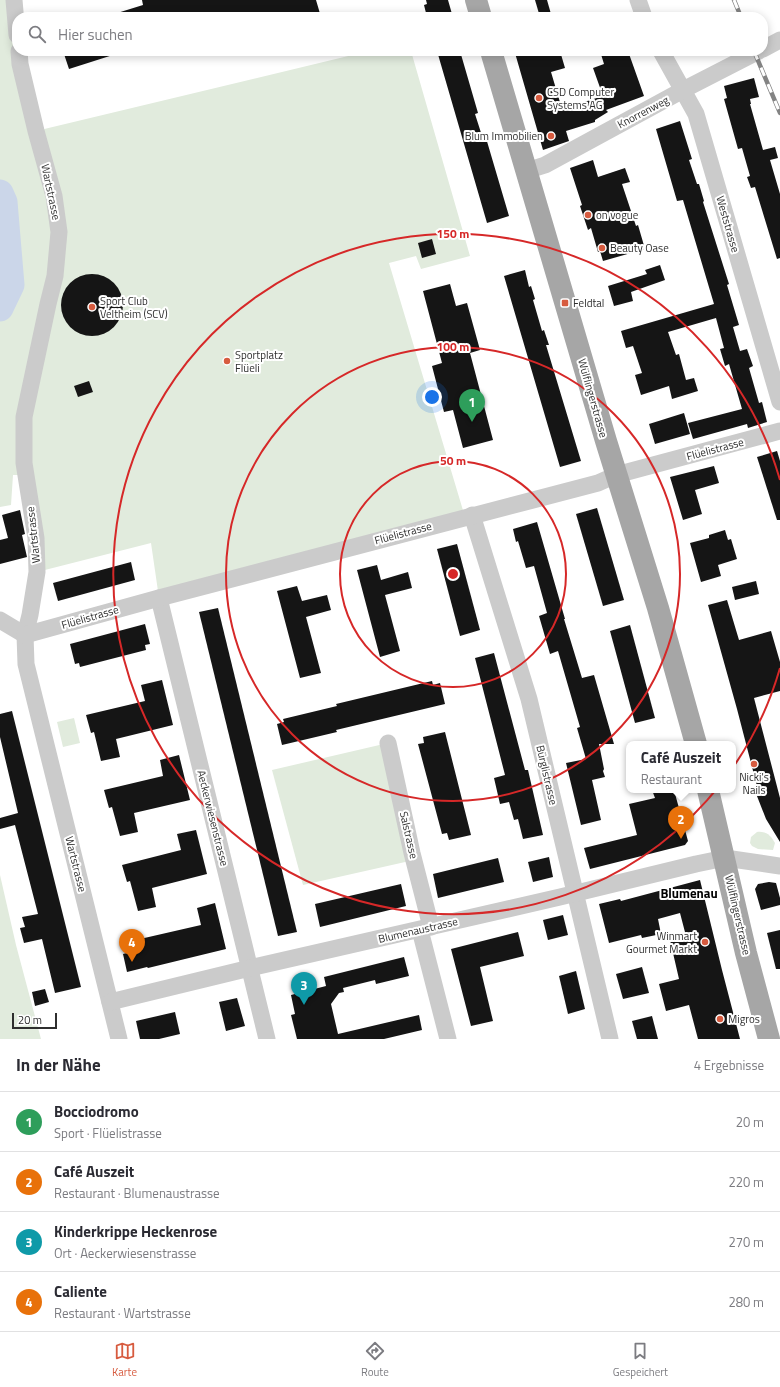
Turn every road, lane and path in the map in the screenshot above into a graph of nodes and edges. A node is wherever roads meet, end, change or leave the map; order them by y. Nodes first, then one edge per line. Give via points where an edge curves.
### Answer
1 (14, 0) edge
2 (476, 0) edge
3 (638, 0) edge
4 (15, 12) edge
5 (480, 12) edge
6 (642, 12) edge
7 (780, 40) edge
8 (768, 46) edge
9 (19, 56) edge
10 (492, 56) edge
11 (665, 56) edge
12 (749, 56) edge
13 (683, 90) junction
14 (526, 170) junction
15 (780, 402) edge
16 (780, 431) edge
17 (616, 475) junction
18 (472, 515) junction
19 (159, 598) junction
20 (0, 620) edge
21 (25, 635) junction
22 (695, 741) edge
23 (388, 743) dead end
24 (709, 793) edge
25 (725, 858) junction
26 (780, 866) edge
27 (575, 894) junction
28 (426, 929) junction
29 (250, 968) junction
30 (110, 1002) junction
31 (119, 1039) edge
32 (267, 1039) edge
33 (448, 1039) edge
34 (610, 1039) edge
35 (769, 1039) edge

1 - 4 street
2 - 5 main road
3 - 6 street
7 - 8 street
9 - 21 street, Wartstrasse via 54,196 58,232 55,276 24,417 24,464 36,538 37,572
10 - 14 main road, Wülflingerstrasse
11 - 13 street, Weststrasse
12 - 13 street, Knorrenweg
13 - 14 street, Knorrenweg via 545,165
13 - 15 street, Weststrasse via 696,114
14 - 17 main road, Wülflingerstrasse
16 - 17 street, Flüelistrasse
17 - 18 street, Flüelistrasse via 598,483
17 - 22 main road, Wülflingerstrasse via 658,608
18 - 19 street, Flüelistrasse
18 - 27 street, Bürglistrasse via 529,699
19 - 21 street, Flüelistrasse
19 - 29 street, Aeckerwiesenstrasse
20 - 21 street
21 - 30 street, Wartstrasse via 26,664
23 - 28 street, Salstrasse
24 - 25 main road, Wülflingerstrasse
25 - 26 street, Blumenaustrasse
25 - 27 street, Blumenaustrasse
25 - 35 main road, Wülflingerstrasse via 746,954
27 - 28 street, Blumenaustrasse
27 - 34 street, Bürglistrasse
28 - 29 street, Blumenaustrasse
28 - 33 street, Salstrasse
29 - 30 street, Blumenaustrasse
29 - 32 street, Aeckerwiesenstrasse
30 - 31 street, Wartstrasse

